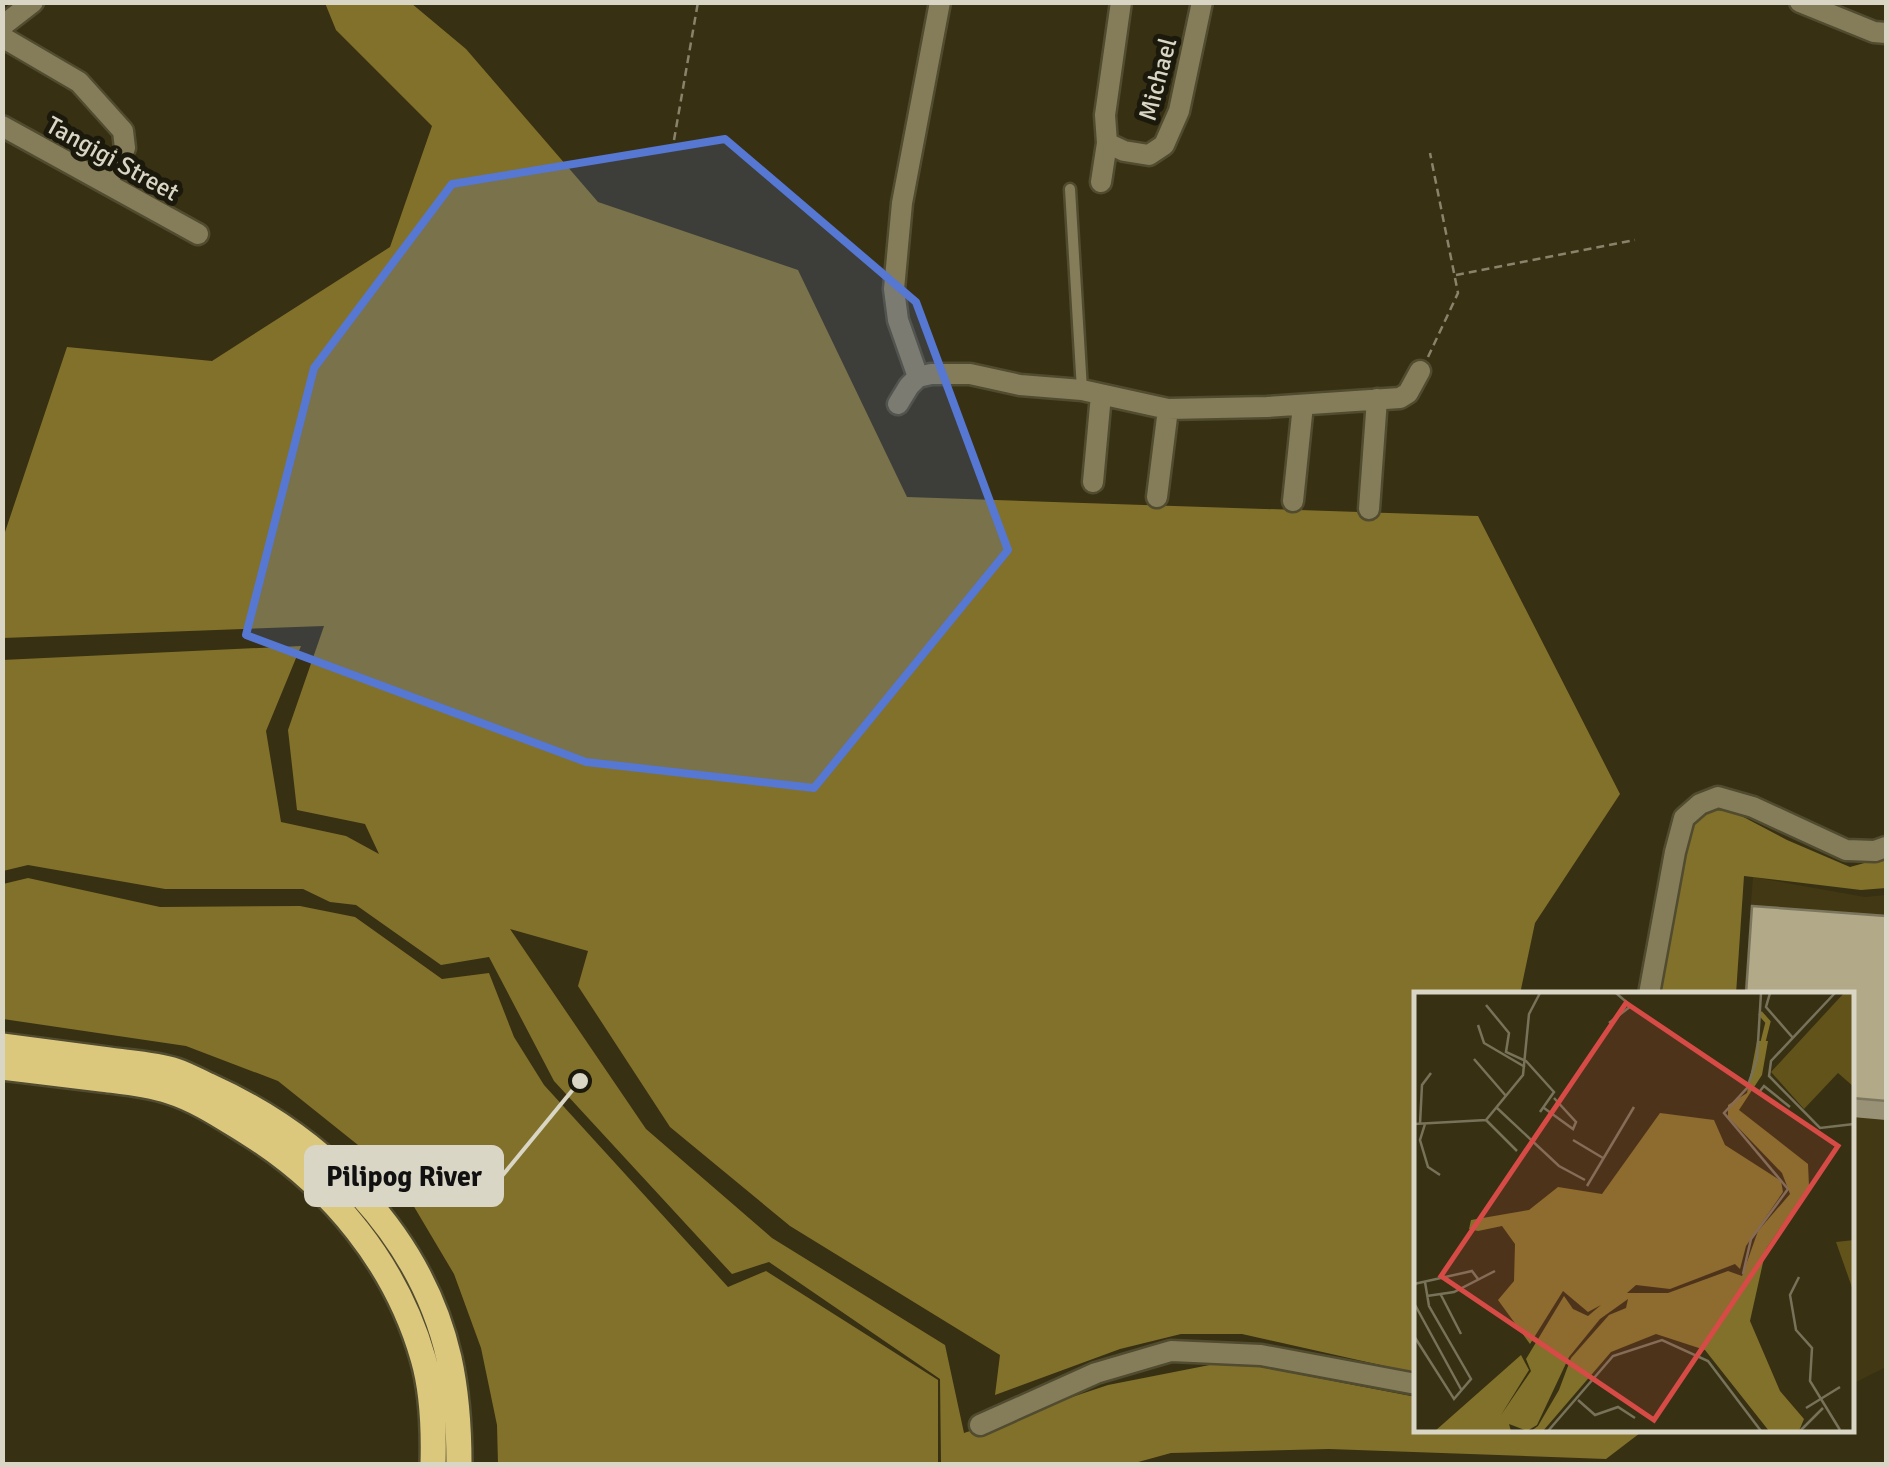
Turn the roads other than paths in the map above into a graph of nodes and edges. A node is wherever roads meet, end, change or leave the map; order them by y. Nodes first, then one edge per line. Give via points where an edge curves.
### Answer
1 (32, 2) edge
2 (940, 2) edge
3 (1121, 2) edge
4 (1202, 2) edge
5 (1800, 2) edge
6 (2, 26) edge
7 (1886, 33) edge
8 (2, 37) edge
9 (2, 126) edge
10 (1107, 143) junction
11 (108, 182) junction
12 (1101, 182) dead end
13 (1070, 189) dead end
14 (198, 234) dead end
15 (1420, 371) road end
16 (918, 376) junction
17 (1092, 392) junction
18 (1377, 399) junction
19 (898, 404) dead end
20 (1303, 404) junction
21 (1168, 409) junction
22 (1092, 482) dead end
23 (1157, 498) dead end
24 (1293, 500) dead end
25 (1369, 508) dead end
26 (1886, 847) edge
27 (1649, 992) edge
28 (2, 1046) edge
29 (2, 1067) edge
30 (1414, 1384) edge
31 (980, 1425) dead end
32 (433, 1464) edge
33 (459, 1464) edge

1 - 6 street
2 - 16 street via 902,203 894,289
3 - 10 street, Michael
4 - 10 street, Michael via 1179,111 1164,145 1149,155
5 - 7 street
8 - 11 street via 80,82 122,130 126,148
9 - 11 street, Tangigi Street
10 - 12 street
11 - 14 street, Tangigi Street
13 - 17 lane
15 - 18 street via 1400,398
16 - 17 street via 970,374
16 - 19 street
17 - 21 street
17 - 22 street
18 - 20 street
18 - 25 street
20 - 21 street
20 - 24 street
21 - 23 street
26 - 27 street via 1846,850 1754,807 1718,798 1700,804 1684,818
28 - 33 main road via 176,1071 242,1101 342,1173 384,1220 427,1295 449,1356
29 - 32 main road via 171,1092 273,1149 324,1192 363,1236 404,1302 424,1361
30 - 31 street via 1261,1355 1171,1352 1096,1373

